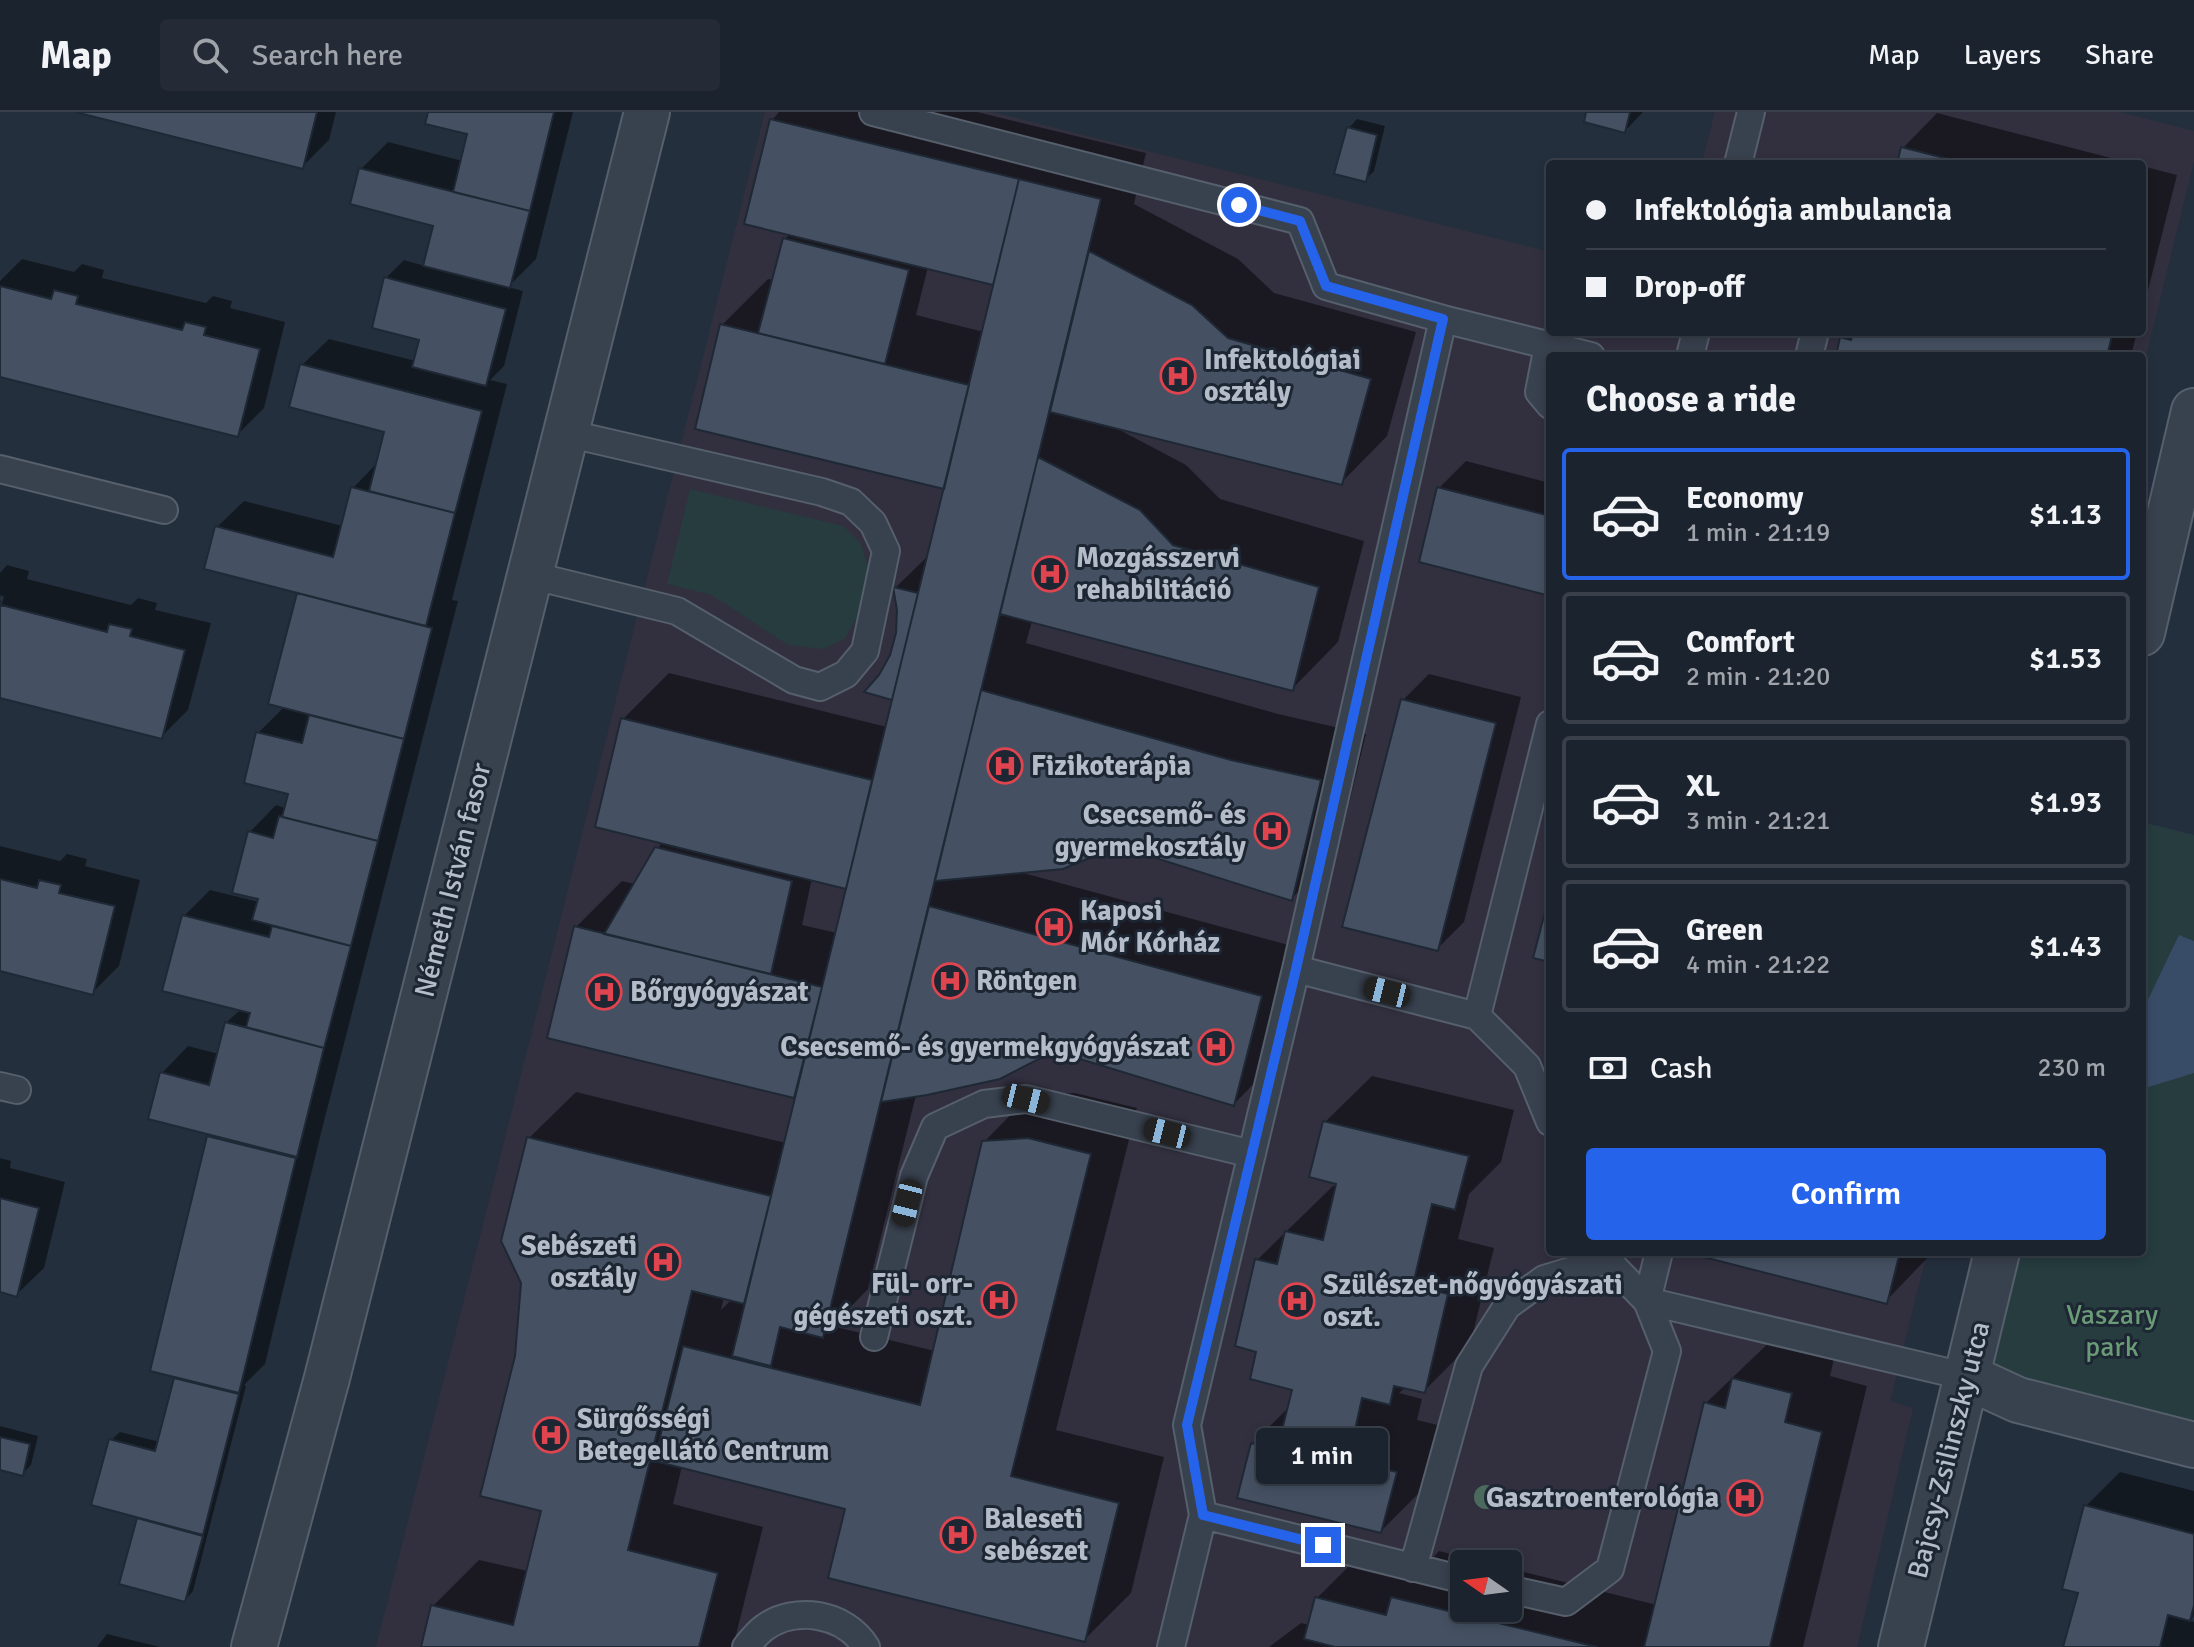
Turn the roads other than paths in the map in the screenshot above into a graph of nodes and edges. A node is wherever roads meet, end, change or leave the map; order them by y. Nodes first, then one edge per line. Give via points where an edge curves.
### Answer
1 (647, 112) edge
2 (873, 112) edge
3 (1751, 112) edge
4 (1739, 160) edge
5 (1443, 319) junction
6 (1548, 346) junction
7 (1547, 352) edge
8 (1574, 352) edge
9 (1546, 356) edge
10 (1546, 400) edge
11 (2194, 411) edge
12 (566, 433) junction
13 (0, 469) edge
14 (164, 510) dead end
15 (530, 575) junction
16 (2146, 616) edge
17 (1546, 740) edge
18 (1296, 969) junction
19 (1477, 1016) junction
20 (1546, 1112) edge
21 (1252, 1154) junction
22 (1605, 1256) edge
23 (1658, 1256) edge
24 (1996, 1256) edge
25 (1647, 1301) junction
26 (874, 1337) dead end
27 (1968, 1377) junction
28 (2194, 1445) edge
29 (1203, 1515) junction
30 (1413, 1568) junction
31 (1450, 1577) edge
32 (1522, 1592) edge
33 (254, 1647) edge
34 (746, 1647) edge
35 (866, 1647) edge
36 (1171, 1647) edge
37 (1901, 1647) edge

1 - 12 street, Németh István fasor
2 - 5 lane via 1300,221 1326,286
3 - 4 lane
5 - 6 lane
5 - 18 lane
6 - 7 lane
6 - 8 lane
9 - 10 lane via 1539,392
11 - 16 street
12 - 15 street, Németh István fasor
12 - 15 lane via 851,502 873,523 886,551 865,651 846,674 820,687 794,680 677,611
13 - 14 lane
15 - 33 street, Németh István fasor
17 - 19 lane
18 - 19 lane
18 - 21 lane
19 - 20 lane via 1527,1066
21 - 26 lane via 1026,1099 984,1104 935,1127 914,1176
21 - 29 lane via 1187,1425
22 - 25 lane
22 - 30 lane via 1544,1279 1507,1306 1469,1366
23 - 25 lane
24 - 27 street, Bajcsy-Zsilinszky utca
25 - 27 lane
25 - 32 lane via 1667,1351 1610,1569 1566,1602
27 - 28 street via 2018,1400
27 - 37 street, Bajcsy-Zsilinszky utca
29 - 30 lane
29 - 36 lane
30 - 31 lane
34 - 35 lane via 764,1627 788,1616 815,1615 840,1622

